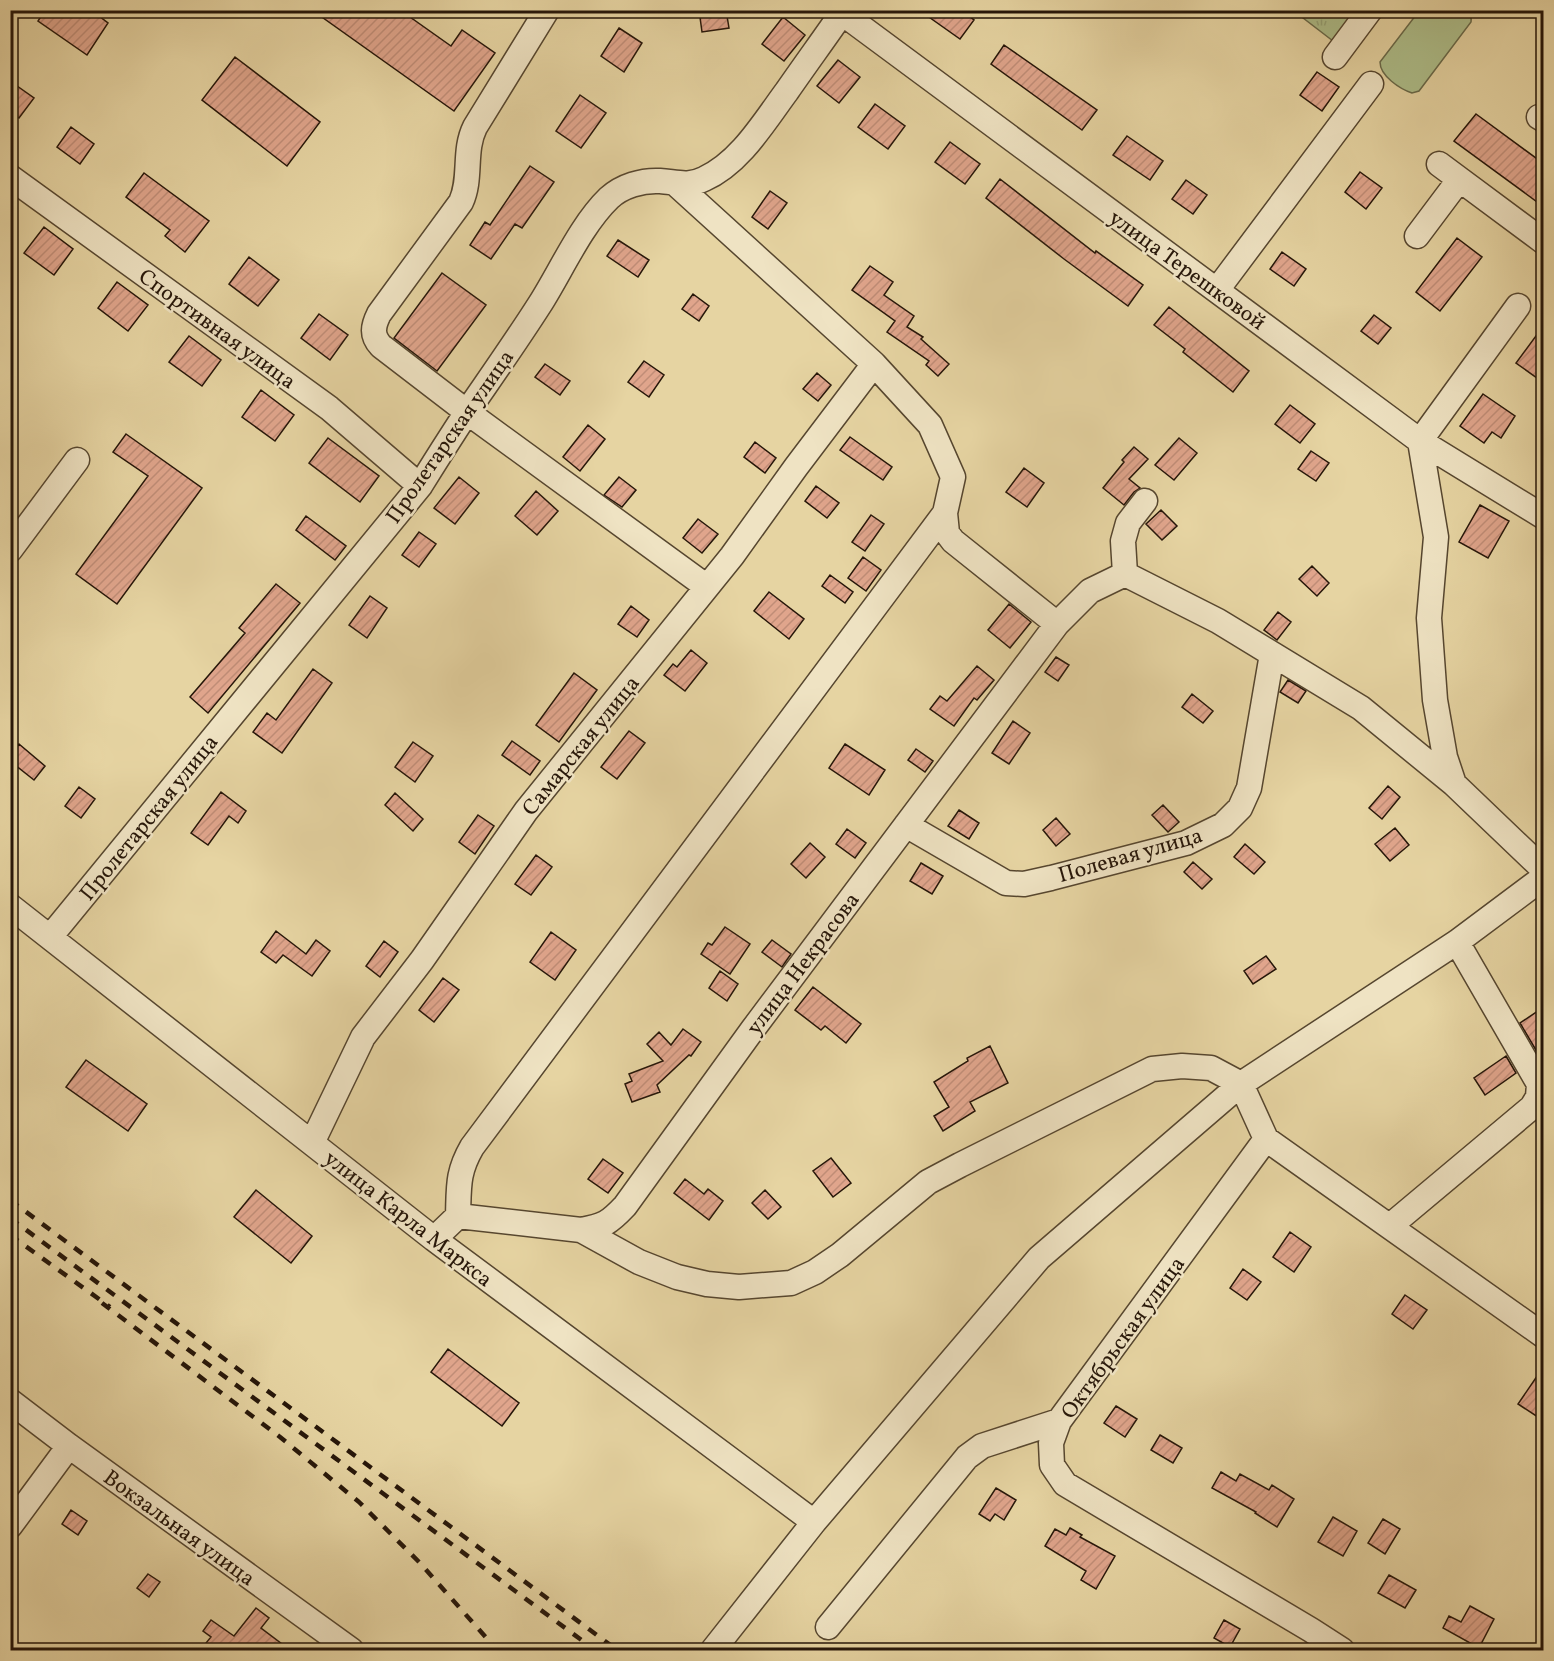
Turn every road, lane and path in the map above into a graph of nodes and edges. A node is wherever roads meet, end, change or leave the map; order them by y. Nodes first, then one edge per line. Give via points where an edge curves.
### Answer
1 (547, 10) edge
2 (1370, 10) edge
3 (840, 12) edge
4 (1335, 57) dead end
5 (1371, 84) dead end
6 (1439, 164) dead end
7 (10, 177) edge
8 (1459, 180) junction
9 (676, 184) junction
10 (1417, 236) dead end
11 (1544, 242) edge
12 (1216, 290) junction
13 (1518, 306) dead end
14 (874, 364) junction
15 (467, 412) junction
16 (1420, 441) junction
17 (77, 460) dead end
18 (420, 486) junction
19 (1145, 501) dead end
20 (945, 513) junction
21 (1544, 517) edge
22 (10, 550) edge
23 (1125, 574) junction
24 (707, 587) junction
25 (1057, 624) junction
26 (1272, 654) junction
27 (1454, 784) junction
28 (906, 825) junction
29 (1544, 870) edge
30 (1544, 877) edge
31 (10, 906) edge
32 (50, 937) junction
33 (1456, 942) junction
34 (1241, 1084) junction
35 (1266, 1139) junction
36 (312, 1143) junction
37 (458, 1216) junction
38 (1390, 1226) junction
39 (580, 1230) junction
40 (434, 1239) junction
41 (1544, 1336) edge
42 (10, 1401) edge
43 (1059, 1421) junction
44 (69, 1446) junction
45 (814, 1522) junction
46 (10, 1526) edge
47 (828, 1627) dead end
48 (351, 1650) edge
49 (713, 1650) edge
50 (1342, 1650) edge

1 - 15 street via 474,127 461,202 379,314 373,333 381,346
2 - 4 street
3 - 9 street, Пролетарская улица via 758,131 736,155 703,180
3 - 12 street, улица Терешковой
5 - 12 street
6 - 8 street
7 - 18 street, Спортивная улица via 329,408
8 - 10 street
8 - 11 street
9 - 14 street
9 - 15 street, Пролетарская улица via 641,182 623,188 602,205
12 - 16 street, улица Терешковой
13 - 16 street
14 - 20 street via 930,425 953,477
14 - 24 street, Самарская улица
15 - 18 street, Пролетарская улица
15 - 24 street
16 - 21 street, улица Терешковой
16 - 27 street via 1436,537 1429,618 1435,700 1445,758
17 - 22 street
18 - 32 street, Пролетарская улица
19 - 23 street via 1128,523 1123,541
20 - 25 street via 952,541
20 - 37 street via 472,1148 459,1176
23 - 25 street, улица Некрасова via 1090,591
23 - 26 street via 1218,621
24 - 36 street, Самарская улица via 526,811 363,1037
25 - 28 street, улица Некрасова
26 - 27 street via 1361,708
26 - 28 street, Полевая улица via 1249,788 1240,808 1223,825 1186,843 1024,884 1006,883
27 - 29 street
28 - 39 street, улица Некрасова via 626,1206 601,1226
30 - 33 street
31 - 32 street, улица Карла Маркса
32 - 36 street, улица Карла Маркса
33 - 34 street
33 - 38 street via 1539,1084 1538,1097 1532,1107
34 - 35 street
34 - 39 street via 1211,1068 1152,1069 928,1182 840,1255 791,1283 739,1287 677,1277 639,1262
34 - 45 street via 1039,1258
35 - 38 street
35 - 43 street, Октябрьская улица
36 - 40 street, улица Карла Маркса
37 - 39 street, улица Некрасова
37 - 40 street
38 - 41 street
40 - 45 street, улица Карла Маркса
42 - 44 street, Вокзальная улица
43 - 47 street via 982,1446 967,1457
43 - 50 street, Октябрьская улица via 1052,1443 1052,1465 1065,1484
44 - 46 street
44 - 48 street, Вокзальная улица
45 - 49 street

